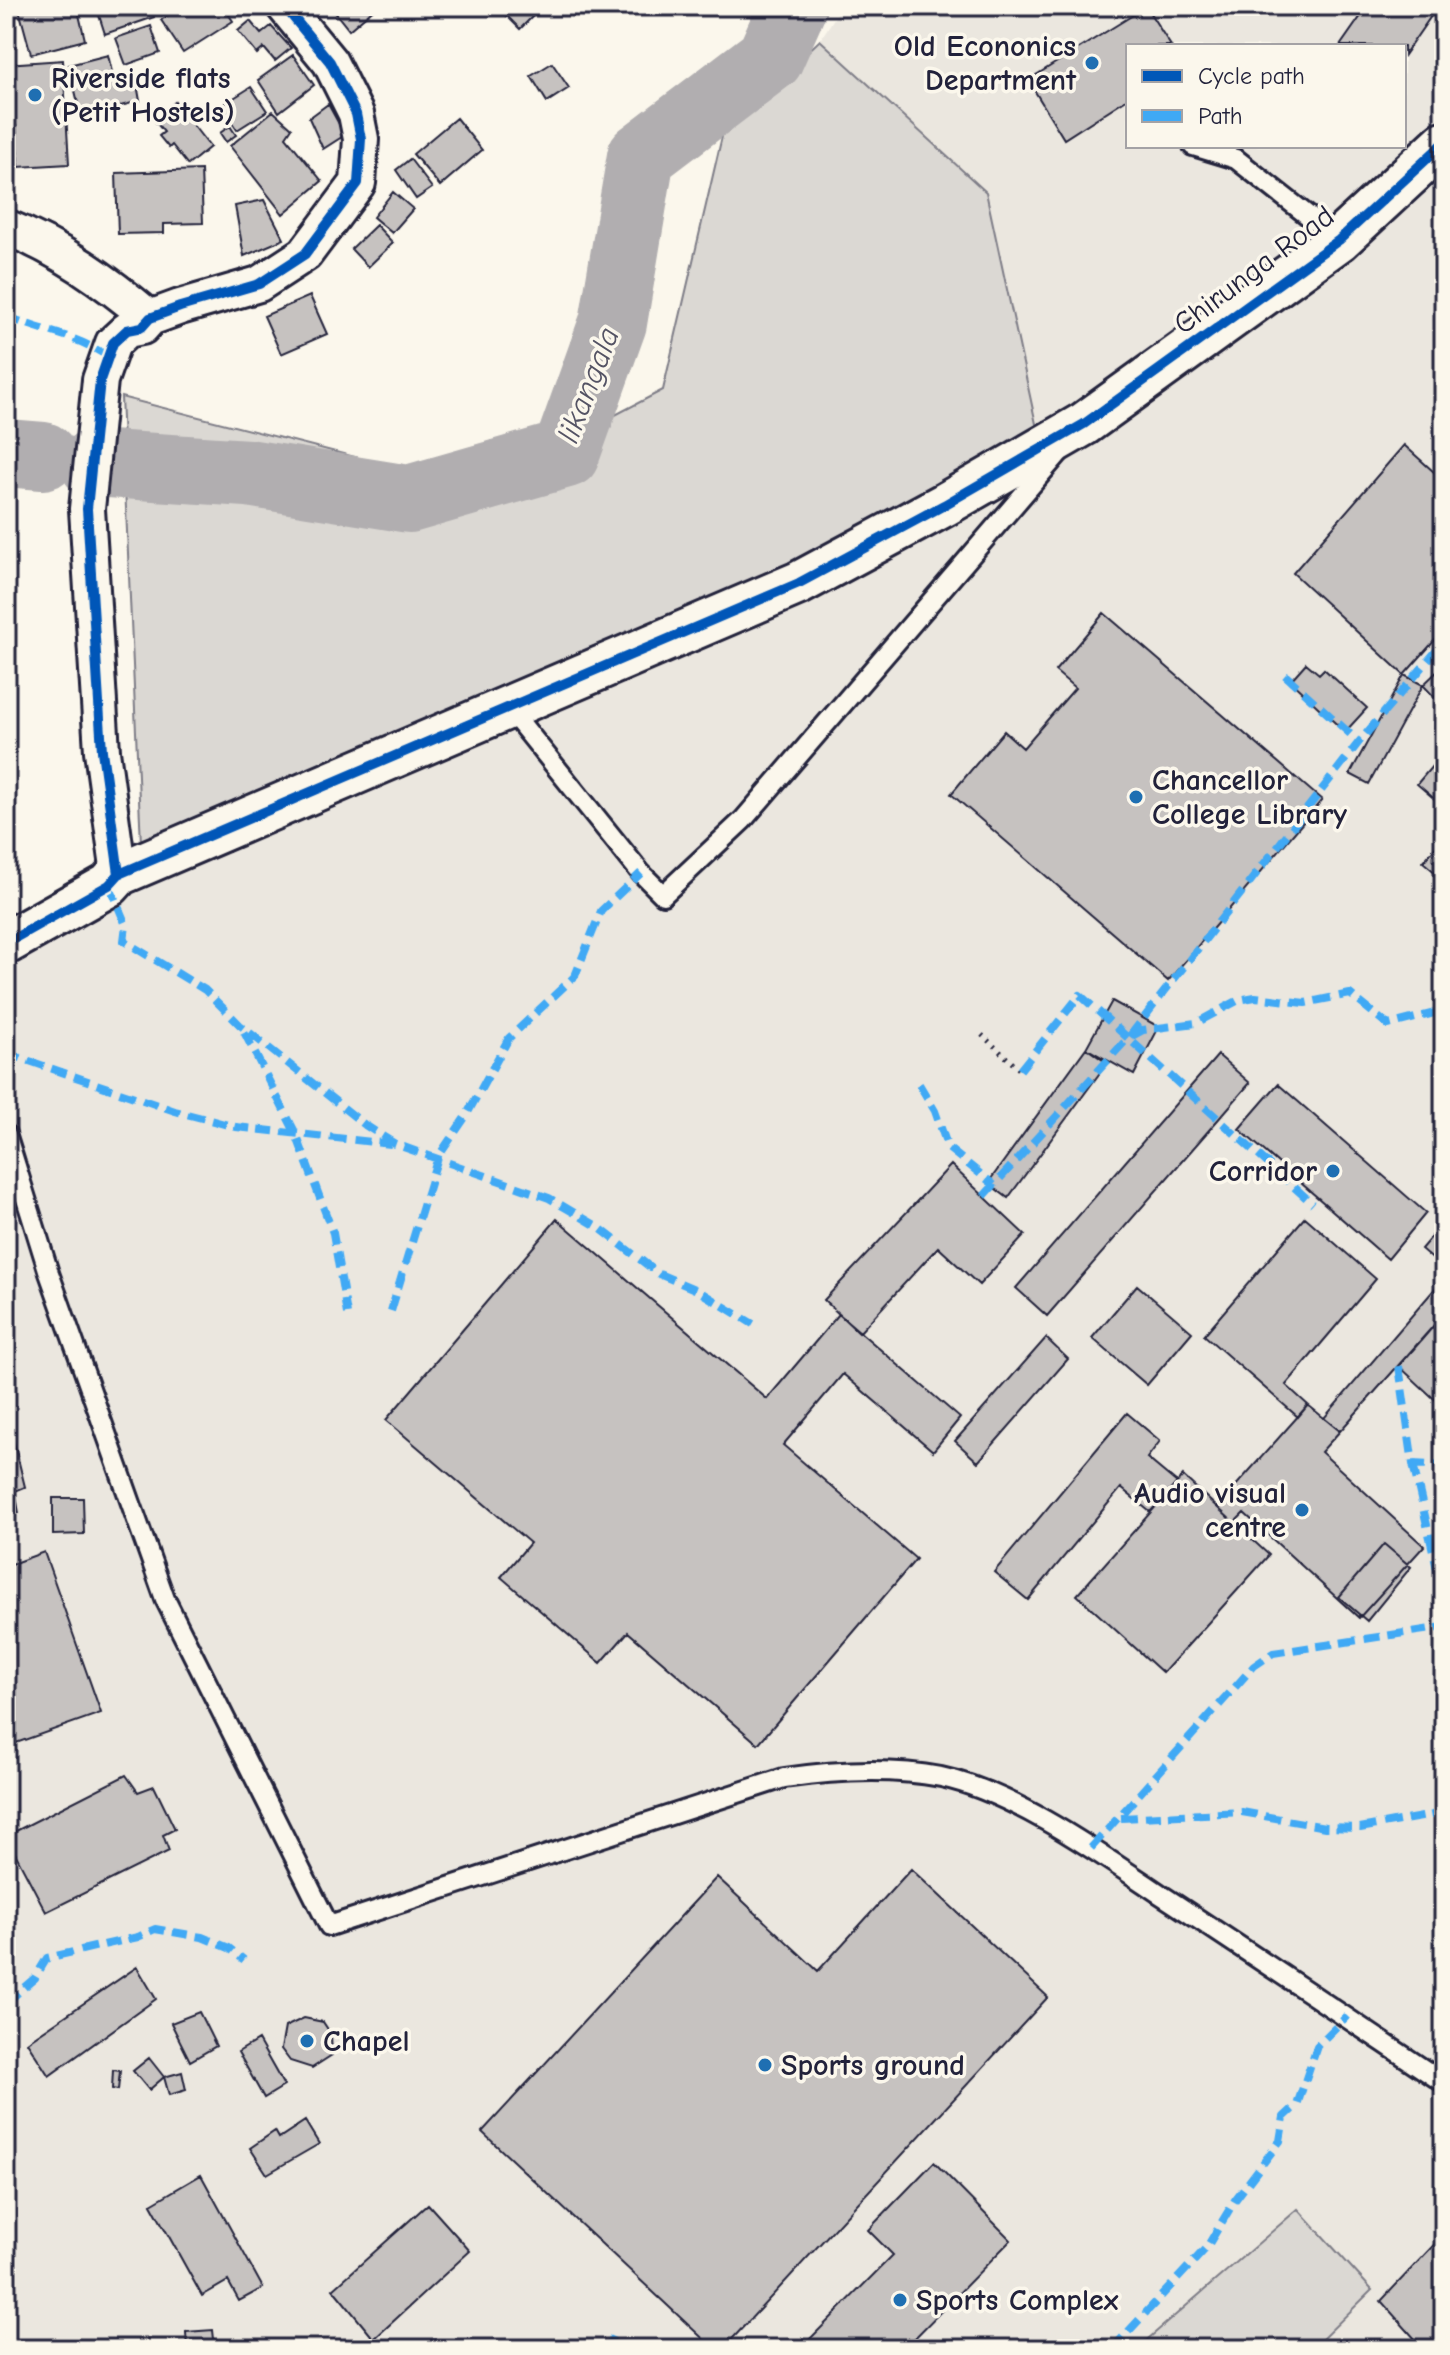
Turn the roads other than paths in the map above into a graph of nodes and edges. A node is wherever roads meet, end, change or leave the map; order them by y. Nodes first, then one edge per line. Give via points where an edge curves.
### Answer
1 (284, 6) edge
2 (1444, 143) edge
3 (1200, 148) edge
4 (6, 227) edge
5 (1339, 240) junction
6 (150, 318) junction
7 (1084, 424) junction
8 (510, 710) junction
9 (119, 874) junction
10 (6, 943) edge
11 (6, 1134) edge
12 (1444, 2083) edge

1 - 6 street via 330,62 346,91 361,139 358,183 305,254 259,284
2 - 5 street, Chirunga Road
3 - 5 lane via 1236,159
4 - 6 street via 44,242 101,278
5 - 7 street, Chirunga Road
6 - 9 street via 142,327 127,330 107,356 87,509 102,751
7 - 8 street, Chirunga Road via 799,583
7 - 8 lane via 743,820 663,895
8 - 9 street, Chirunga Road
9 - 10 street, Chirunga Road via 109,885
11 - 12 lane via 49,1273 165,1599 329,1926 784,1778 875,1770 942,1777 985,1790 1091,1848

